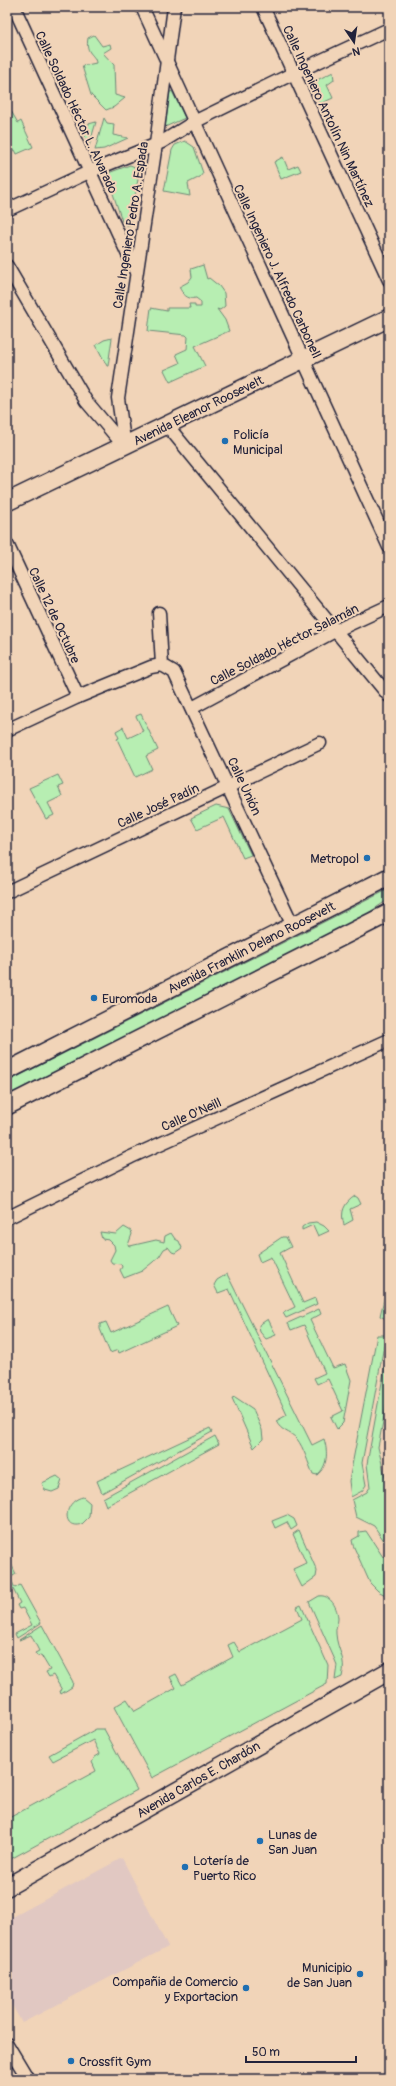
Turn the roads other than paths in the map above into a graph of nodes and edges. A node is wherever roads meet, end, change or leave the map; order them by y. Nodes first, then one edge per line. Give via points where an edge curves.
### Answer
1 (142, 7) edge
2 (174, 7) edge
3 (263, 7) edge
4 (14, 9) edge
5 (389, 29) edge
6 (167, 63) junction
7 (294, 73) junction
8 (194, 122) junction
9 (156, 144) junction
10 (89, 172) junction
11 (7, 210) edge
12 (7, 266) edge
13 (136, 272) junction
14 (389, 280) edge
15 (389, 318) edge
16 (302, 359) junction
17 (166, 424) junction
18 (125, 447) junction
19 (7, 502) edge
20 (7, 544) edge
21 (389, 547) edge
22 (389, 606) edge
23 (159, 613) dead end
24 (336, 632) junction
25 (162, 665) junction
26 (389, 696) edge
27 (78, 697) junction
28 (192, 708) junction
29 (7, 730) edge
30 (320, 743) dead end
31 (230, 787) junction
32 (389, 877) edge
33 (7, 892) edge
34 (389, 913) edge
35 (293, 926) junction
36 (389, 1040) edge
37 (7, 1071) edge
38 (7, 1106) edge
39 (7, 1218) edge
40 (389, 1671) edge
41 (7, 1887) edge
42 (7, 2044) edge
43 (28, 2079) edge

1 - 6 street, Calle Ingeniero J. Alfredo Carbonell
2 - 6 street, Calle Ingeniero Pedro A. Espada
3 - 7 street, Calle Ingeniero Antolín Nin Martínez
4 - 10 street, Calle Soldado Héctor L. Alvarado
5 - 7 street
6 - 8 street, Calle Ingeniero J. Alfredo Carbonell
6 - 9 street, Calle Ingeniero Pedro A. Espada
7 - 8 street
7 - 14 street, Calle Ingeniero Antolín Nin Martínez
8 - 9 street
8 - 16 street, Calle Ingeniero J. Alfredo Carbonell
9 - 10 street
9 - 13 street, Calle Ingeniero Pedro A. Espada
10 - 11 street
10 - 13 street, Calle Soldado Héctor L. Alvarado
12 - 18 street via 86,401
13 - 18 street, Calle Ingeniero Pedro A. Espada via 118,398
15 - 16 street, Avenida Eleanor Roosevelt
16 - 17 street, Avenida Eleanor Roosevelt
16 - 21 street, Calle Ingeniero J. Alfredo Carbonell
17 - 18 street, Avenida Eleanor Roosevelt
17 - 24 street
18 - 19 street, Avenida Eleanor Roosevelt
20 - 27 street, Calle 12 de Octubre
22 - 24 street, Calle Soldado Héctor Salamán
23 - 25 street
24 - 26 street
24 - 28 street, Calle Soldado Héctor Salamán
25 - 27 street via 151,667
25 - 28 street, Calle Unión via 174,672
27 - 29 street
28 - 31 street, Calle Unión
30 - 31 street, Calle José Padín
31 - 33 street, Calle José Padín
31 - 35 street, Calle Unión
32 - 35 street, Avenida Franklin Delano Roosevelt
34 - 38 street
35 - 37 street, Avenida Franklin Delano Roosevelt
36 - 39 street, Calle O'Neill via 131,1157
40 - 41 street, Avenida Carlos E. Chardón
42 - 43 street

